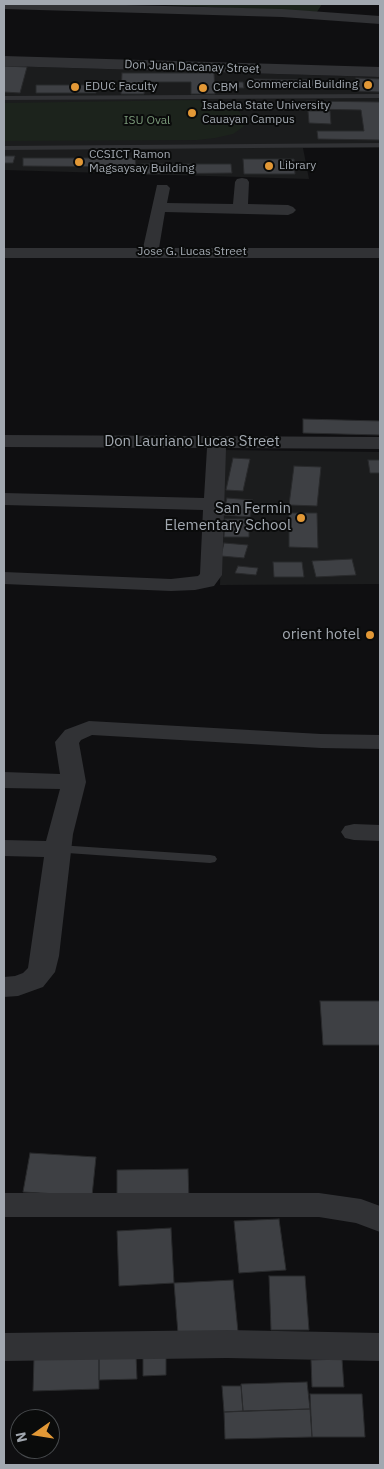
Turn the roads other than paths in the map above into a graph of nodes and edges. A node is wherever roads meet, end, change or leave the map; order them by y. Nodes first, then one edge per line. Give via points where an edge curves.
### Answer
1 (4, 5) edge
2 (135, 6) edge
3 (380, 20) edge
4 (4, 62) edge
5 (380, 72) edge
6 (380, 96) edge
7 (4, 98) edge
8 (380, 145) edge
9 (4, 148) edge
10 (242, 182) dead end
11 (162, 188) dead end
12 (158, 207) junction
13 (240, 209) junction
14 (288, 210) dead end
15 (4, 252) edge
16 (150, 252) junction
17 (380, 253) edge
18 (4, 441) edge
19 (218, 442) junction
20 (380, 443) edge
21 (4, 499) edge
22 (214, 504) junction
23 (4, 578) edge
24 (380, 742) edge
25 (4, 780) edge
26 (74, 782) junction
27 (354, 832) dead end
28 (380, 833) edge
29 (4, 848) edge
30 (58, 850) junction
31 (210, 859) dead end
32 (4, 987) edge
33 (4, 1205) edge
34 (380, 1220) edge
35 (4, 1347) edge
36 (380, 1347) edge

1 - 2 street
2 - 3 street
4 - 5 street, Don Juan Dacanay Street
6 - 7 lane
8 - 9 lane
10 - 13 street
11 - 12 street
12 - 13 street
12 - 16 street
13 - 14 street
15 - 16 street, Jose G. Lucas Street
16 - 17 street, Jose G. Lucas Street
18 - 19 street, Don Lauriano Lucas Street
19 - 20 street, Don Lauriano Lucas Street
19 - 22 street
21 - 22 street
22 - 23 street via 211,575 206,581 171,586 62,578
24 - 26 street via 89,728 66,742
25 - 26 street
26 - 30 street
27 - 28 street
29 - 30 street
30 - 31 lane
30 - 32 street via 46,956 41,972 33,980
33 - 34 street via 320,1205 361,1211
35 - 36 street via 227,1344

